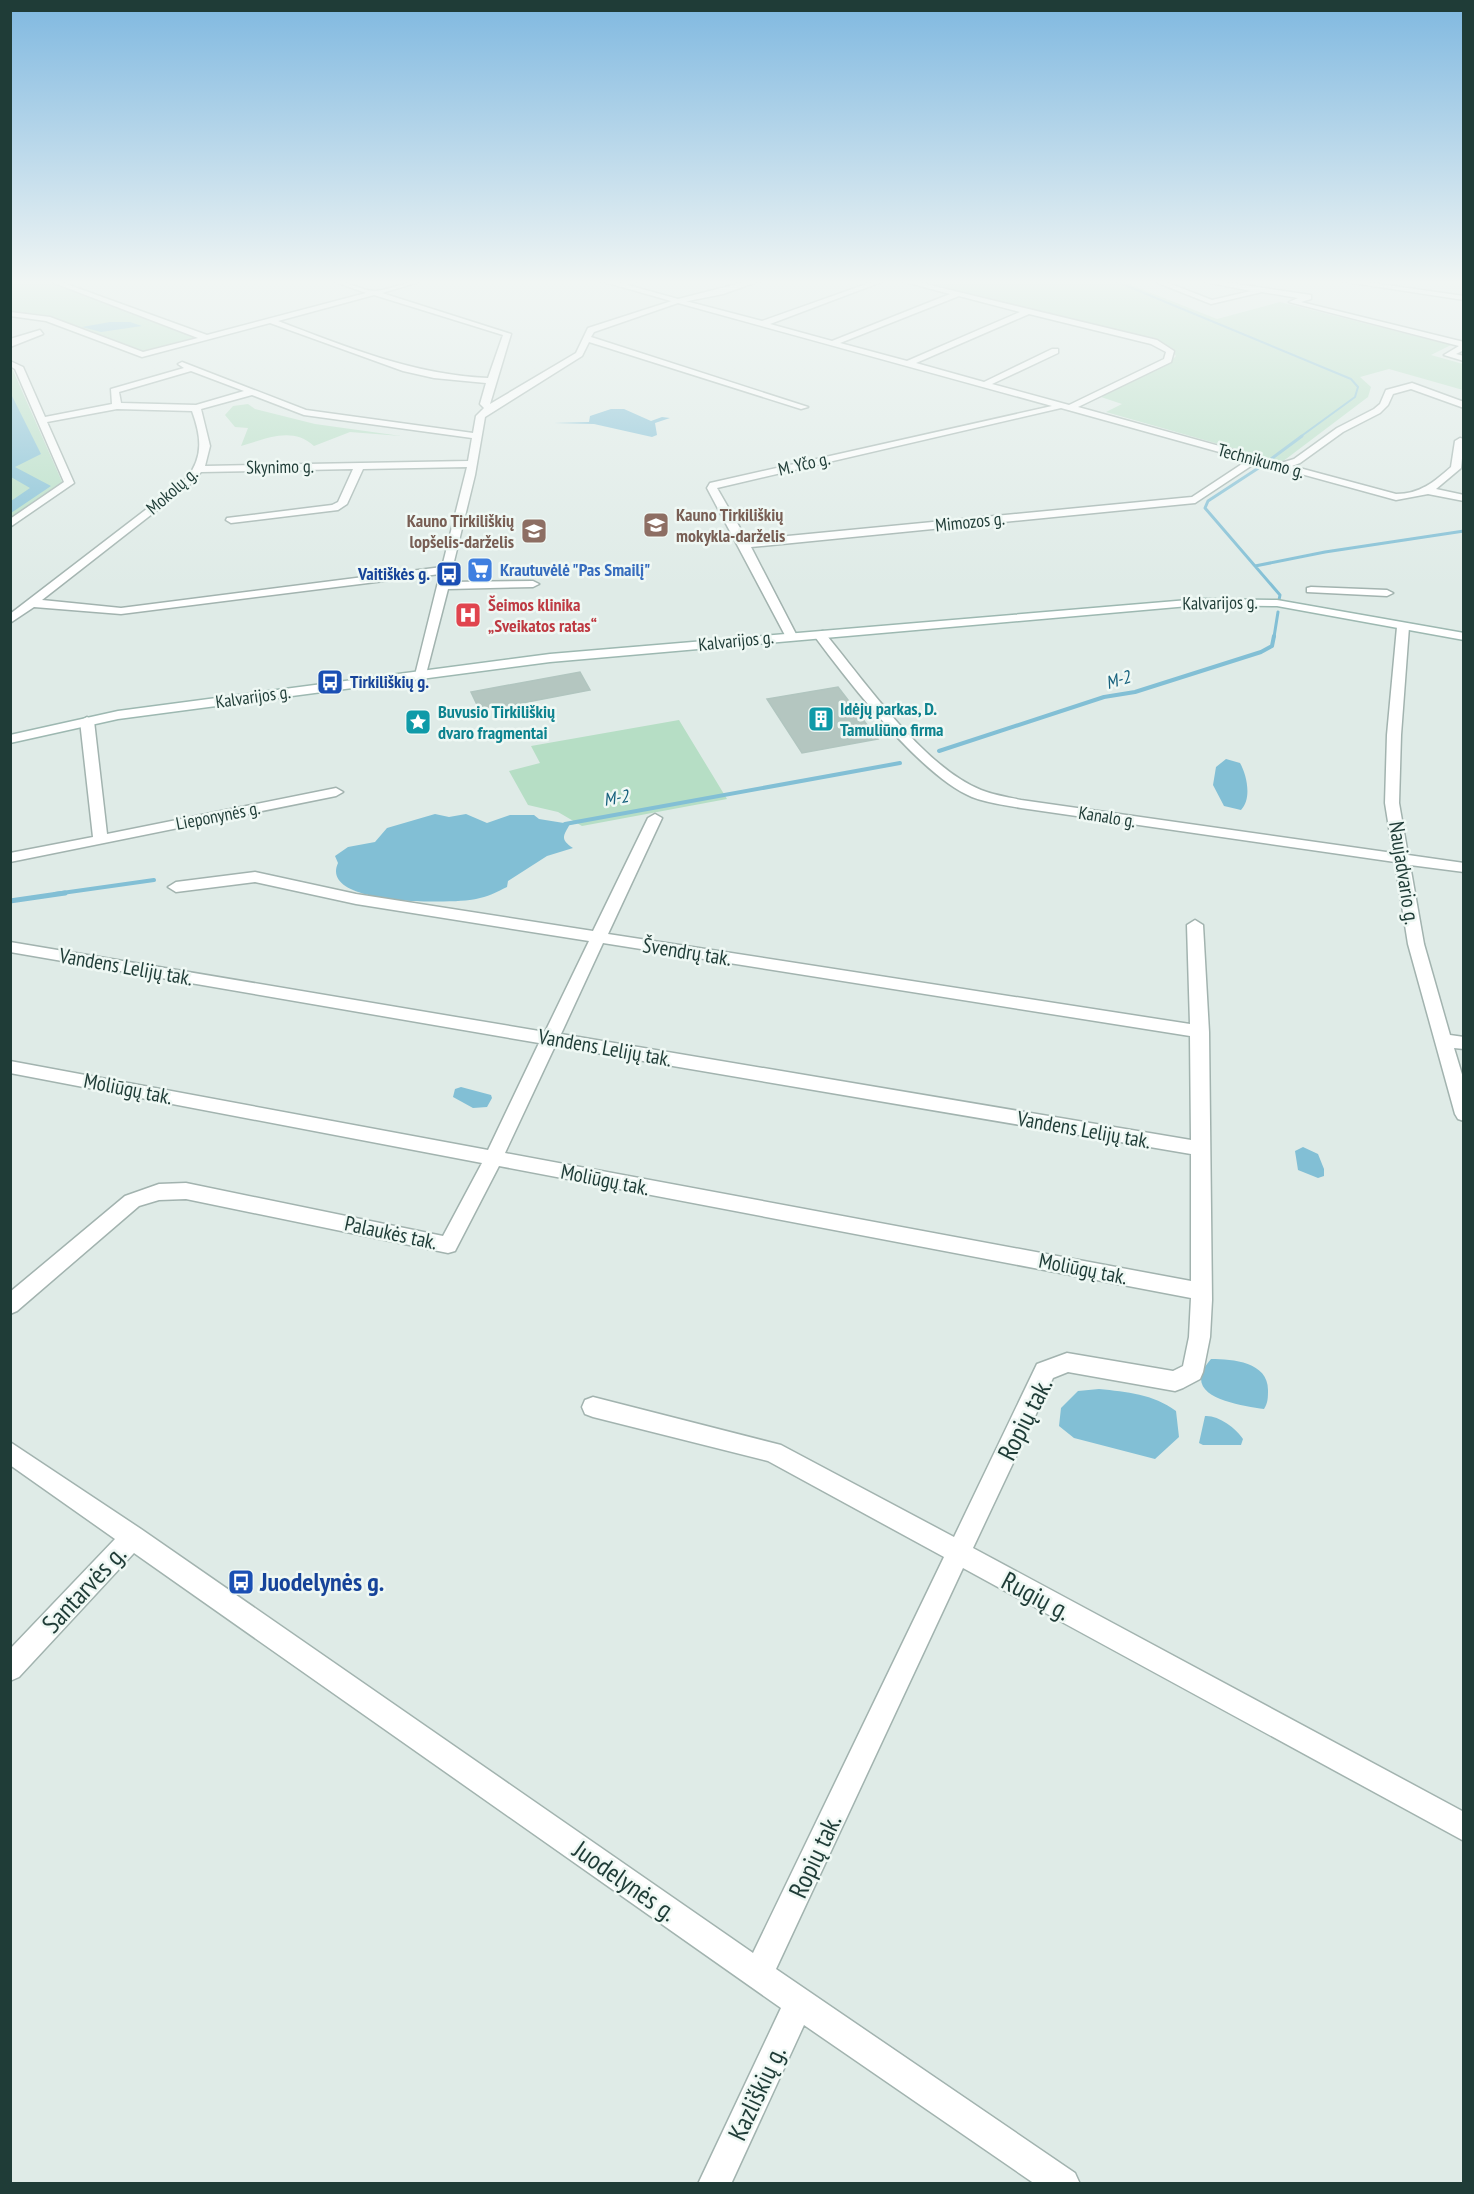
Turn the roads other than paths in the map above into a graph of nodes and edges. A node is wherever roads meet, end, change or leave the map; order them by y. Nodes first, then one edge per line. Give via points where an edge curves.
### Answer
1 (26, 383) edge
2 (134, 383) edge
3 (229, 383) edge
4 (490, 383) edge
5 (531, 383) edge
6 (725, 383) edge
7 (978, 383) edge
8 (987, 383) edge
9 (1117, 383) edge
10 (984, 385) junction
11 (251, 392) junction
12 (1464, 405) edge
13 (117, 406) junction
14 (804, 407) dead end
15 (1066, 407) junction
16 (196, 408) junction
17 (490, 408) junction
18 (42, 420) junction
19 (476, 436) junction
20 (1460, 441) dead end
21 (1254, 460) junction
22 (471, 464) junction
23 (359, 466) junction
24 (1280, 466) junction
25 (200, 469) junction
26 (1429, 491) junction
27 (1464, 498) edge
28 (231, 520) dead end
29 (10, 524) edge
30 (744, 544) junction
31 (445, 570) junction
32 (533, 585) dead end
33 (442, 586) junction
34 (1311, 590) dead end
35 (1387, 593) dead end
36 (32, 603) junction
37 (10, 620) edge
38 (1403, 627) junction
39 (819, 634) junction
40 (791, 636) junction
41 (1464, 637) edge
42 (422, 675) junction
43 (87, 722) junction
44 (10, 739) edge
45 (336, 792) dead end
46 (655, 818) dead end
47 (100, 838) junction
48 (10, 858) edge
49 (1402, 859) junction
50 (1464, 868) edge
51 (176, 887) dead end
52 (1195, 925) dead end
53 (599, 938) junction
54 (10, 947) edge
55 (1200, 1032) junction
56 (549, 1038) junction
57 (1444, 1040) junction
58 (1464, 1043) edge
59 (10, 1067) edge
60 (1464, 1114) edge
61 (1200, 1149) junction
62 (493, 1158) junction
63 (1200, 1291) junction
64 (10, 1305) edge
65 (592, 1407) dead end
66 (10, 1452) edge
67 (133, 1537) junction
68 (959, 1554) junction
69 (10, 1668) edge
70 (1464, 1827) edge
71 (758, 1974) junction
72 (800, 2003) junction
73 (714, 2184) edge
74 (1064, 2184) edge

1 - 18 street
2 - 13 street via 114,391
3 - 11 street
4 - 17 street via 484,404
5 - 17 street
6 - 14 street
7 - 10 street, Technikumo g.
8 - 10 street
9 - 15 street
10 - 15 street, Technikumo g.
11 - 16 street
11 - 19 street via 304,412
12 - 24 street via 1412,386 1389,392 1377,411 1340,430 1298,461
13 - 16 street
13 - 18 street
15 - 21 street, Technikumo g.
15 - 30 street, M. Yčo g. via 714,485 712,488
16 - 25 street, Mokolų g. via 207,440
17 - 19 street via 481,416
18 - 29 street via 69,483
19 - 22 street
20 - 26 street via 1456,468
21 - 24 street, Technikumo g.
21 - 30 street, Mimozos g. via 1195,500
22 - 23 street, Skynimo g.
22 - 31 street
23 - 25 street, Skynimo g.
23 - 28 street via 342,504 334,508
24 - 26 street, Technikumo g. via 1396,497 1412,498
25 - 36 street, Mokolų g.
26 - 27 street
30 - 40 street, M. Yčo g.
31 - 33 street
31 - 36 street via 121,611
32 - 33 street
33 - 42 street
34 - 35 street
36 - 37 street, Mokolų g.
38 - 39 street, Kalvarijos g. via 1277,603 1225,601
38 - 41 street, Kalvarijos g.
38 - 49 street, Naujadvario g. via 1392,774 1392,803
39 - 40 street, Kalvarijos g.
39 - 49 street, Kanalo g. via 929,761 953,783 977,794 1029,805
40 - 42 street, Kalvarijos g. via 550,658
42 - 43 street, Kalvarijos g.
43 - 44 street, Kalvarijos g.
43 - 47 street
45 - 47 street, Lieponynės g.
46 - 53 street, Palaukės tak.
47 - 48 street, Lieponynės g.
49 - 50 street, Kanalo g.
49 - 57 street, Naujadvario g. via 1416,944
51 - 53 street, Švendrų tak. via 255,877 356,899
52 - 55 street, Ropių tak.
53 - 55 street, Švendrų tak.
53 - 56 street, Palaukės tak.
54 - 56 street, Vandens Lelijų tak.
55 - 61 street, Ropių tak.
56 - 61 street, Vandens Lelijų tak.
56 - 62 street, Palaukės tak.
57 - 58 street
57 - 60 street, Naujadvario g.
59 - 62 street, Moliūgų tak.
61 - 63 street, Ropių tak.
62 - 63 street, Moliūgų tak.
62 - 64 street, Palaukės tak. via 448,1245 186,1191 159,1192 132,1201
63 - 68 street, Ropių tak. via 1198,1352 1192,1372 1174,1381 1067,1362 1045,1371
65 - 68 street, Rugių g. via 773,1452
66 - 67 street, Juodelynės g.
67 - 69 street, Santarvės g.
67 - 71 street, Juodelynės g.
68 - 70 street, Rugių g.
68 - 71 street, Ropių tak.
71 - 72 street, Juodelynės g.
72 - 73 street, Kazliškių g.
72 - 74 street, Juodelynės g.

